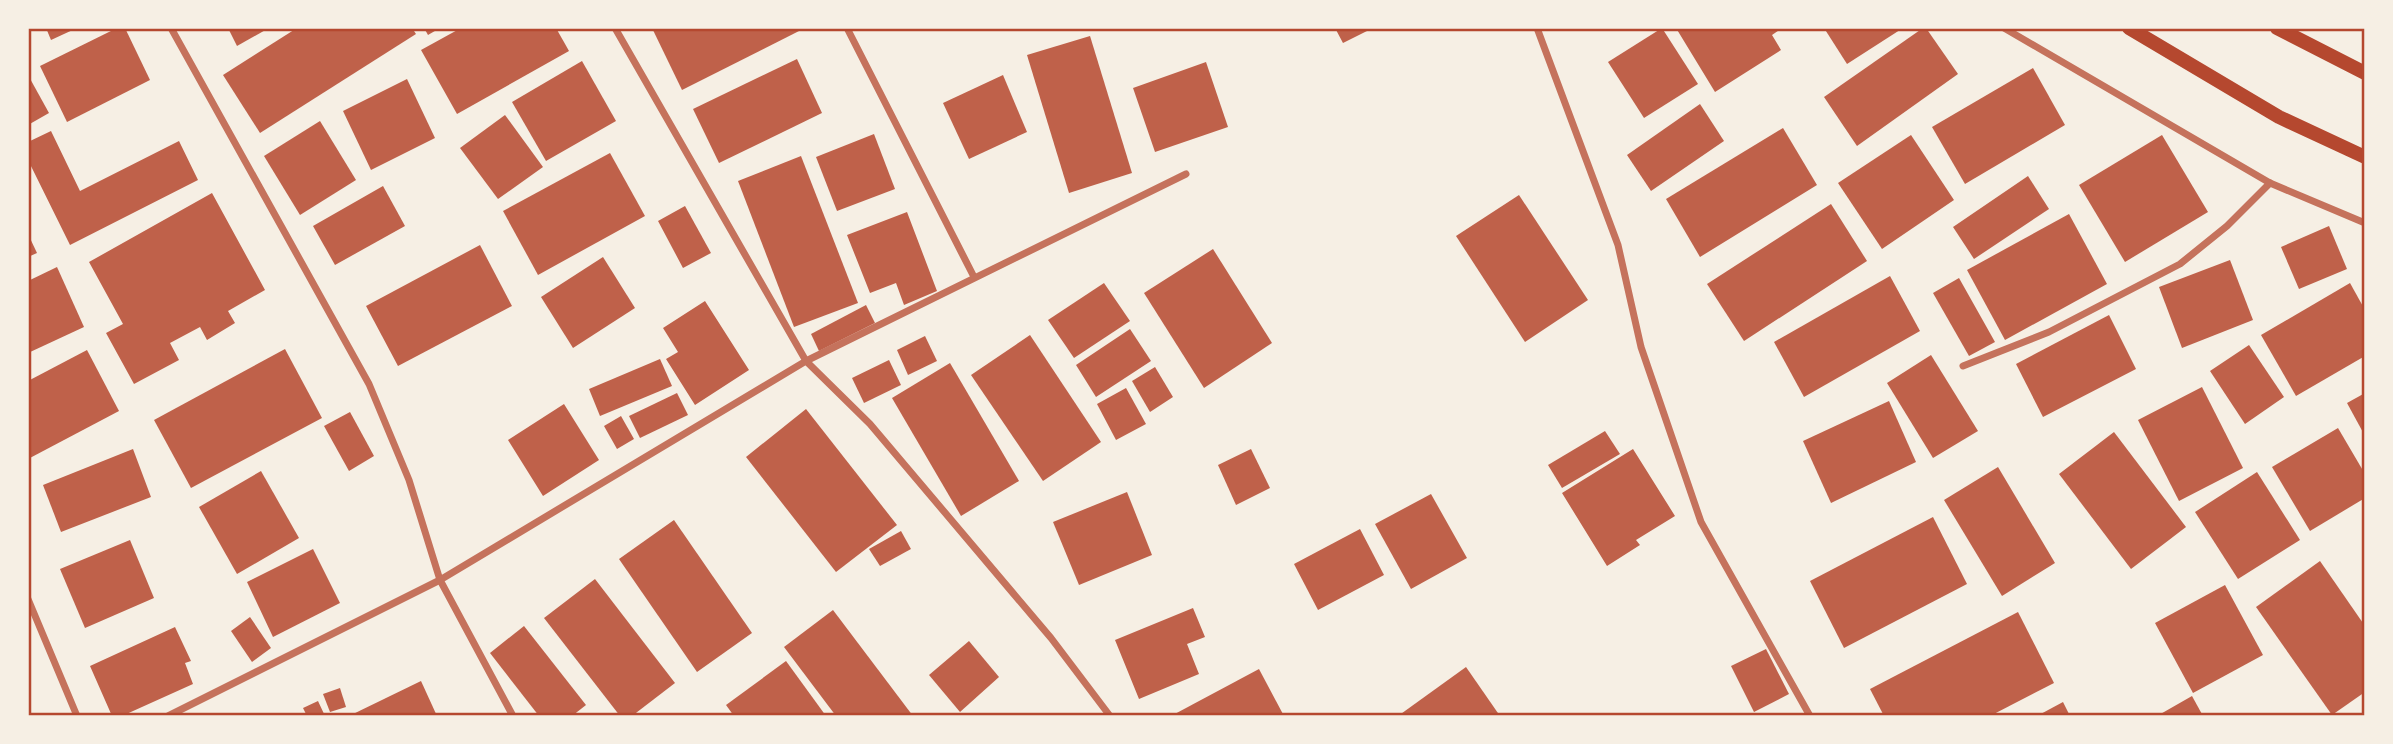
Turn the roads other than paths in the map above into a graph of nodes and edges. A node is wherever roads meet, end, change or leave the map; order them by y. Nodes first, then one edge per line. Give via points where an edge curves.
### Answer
1 (171, 28) edge
2 (615, 28) edge
3 (847, 28) edge
4 (1537, 28) edge
5 (2004, 28) edge
6 (2129, 28) edge
7 (2277, 28) edge
8 (2365, 74) edge
9 (2365, 157) edge
10 (1186, 174) dead end
11 (2270, 183) junction
12 (2365, 223) edge
13 (974, 277) junction
14 (806, 362) junction
15 (1963, 366) dead end
16 (440, 580) junction
17 (28, 599) edge
18 (77, 716) edge
19 (168, 716) edge
20 (513, 716) edge
21 (1110, 716) edge
22 (1810, 716) edge

1 - 16 street via 369,384 409,480
2 - 14 street
3 - 13 street
4 - 22 street via 1618,245 1641,347 1701,522
5 - 11 street
6 - 9 main road via 2279,117
7 - 8 main road
10 - 13 street
11 - 12 street
11 - 15 street via 2180,264 2049,332
13 - 14 street
14 - 16 street
14 - 21 street via 870,424 1051,638
16 - 19 street
16 - 20 street
17 - 18 street

